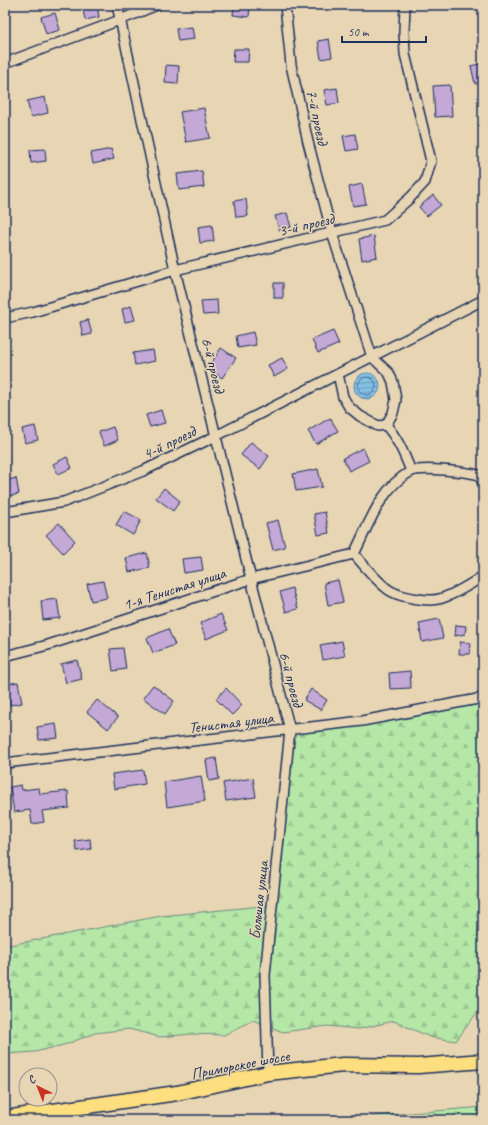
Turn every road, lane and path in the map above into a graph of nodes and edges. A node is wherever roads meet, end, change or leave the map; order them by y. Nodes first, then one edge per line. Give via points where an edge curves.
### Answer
1 (117, 5) edge
2 (157, 5) edge
3 (286, 5) edge
4 (405, 5) edge
5 (120, 20) junction
6 (5, 63) edge
7 (332, 233) junction
8 (175, 270) junction
9 (483, 300) edge
10 (5, 318) edge
11 (372, 358) junction
12 (338, 374) junction
13 (386, 425) junction
14 (216, 436) junction
15 (411, 471) junction
16 (482, 476) edge
17 (5, 512) edge
18 (354, 554) junction
19 (483, 576) edge
20 (251, 580) junction
21 (5, 656) edge
22 (483, 698) edge
23 (290, 730) junction
24 (5, 764) edge
25 (483, 1061) edge
26 (268, 1073) junction
27 (5, 1118) edge

1 - 5 street, 6-й проезд
2 - 5 street
3 - 7 street, 7-й проезд via 291,65
4 - 7 street, 3-й проезд via 405,54 431,161 425,182 385,220
5 - 6 street
5 - 8 street, 6-й проезд
7 - 8 street, 3-й проезд
7 - 11 street, 7-й проезд
8 - 10 street, 3-й проезд
8 - 14 street, 6-й проезд
9 - 11 street
11 - 12 street
11 - 13 street via 389,373 393,382 396,400 393,413
12 - 13 street via 342,397 350,407 378,426
12 - 14 street, 4-й проезд
13 - 15 street via 401,446
14 - 17 street, 4-й проезд via 144,471 64,502
14 - 20 street, 6-й проезд
15 - 16 street via 451,470
15 - 18 street via 398,480 386,494 373,513
18 - 19 street via 389,590 412,599 439,599
18 - 20 street, 1-я Тенистая улица
20 - 21 street, 1-я Тенистая улица via 48,645
20 - 23 street, 6-й проезд
22 - 23 street, Тенистая улица via 362,721
23 - 24 street, Тенистая улица
23 - 26 street, Большая улица via 265,975
25 - 26 main road, Приморское шоссе via 418,1066 343,1065
26 - 27 main road, Приморское шоссе via 177,1093

